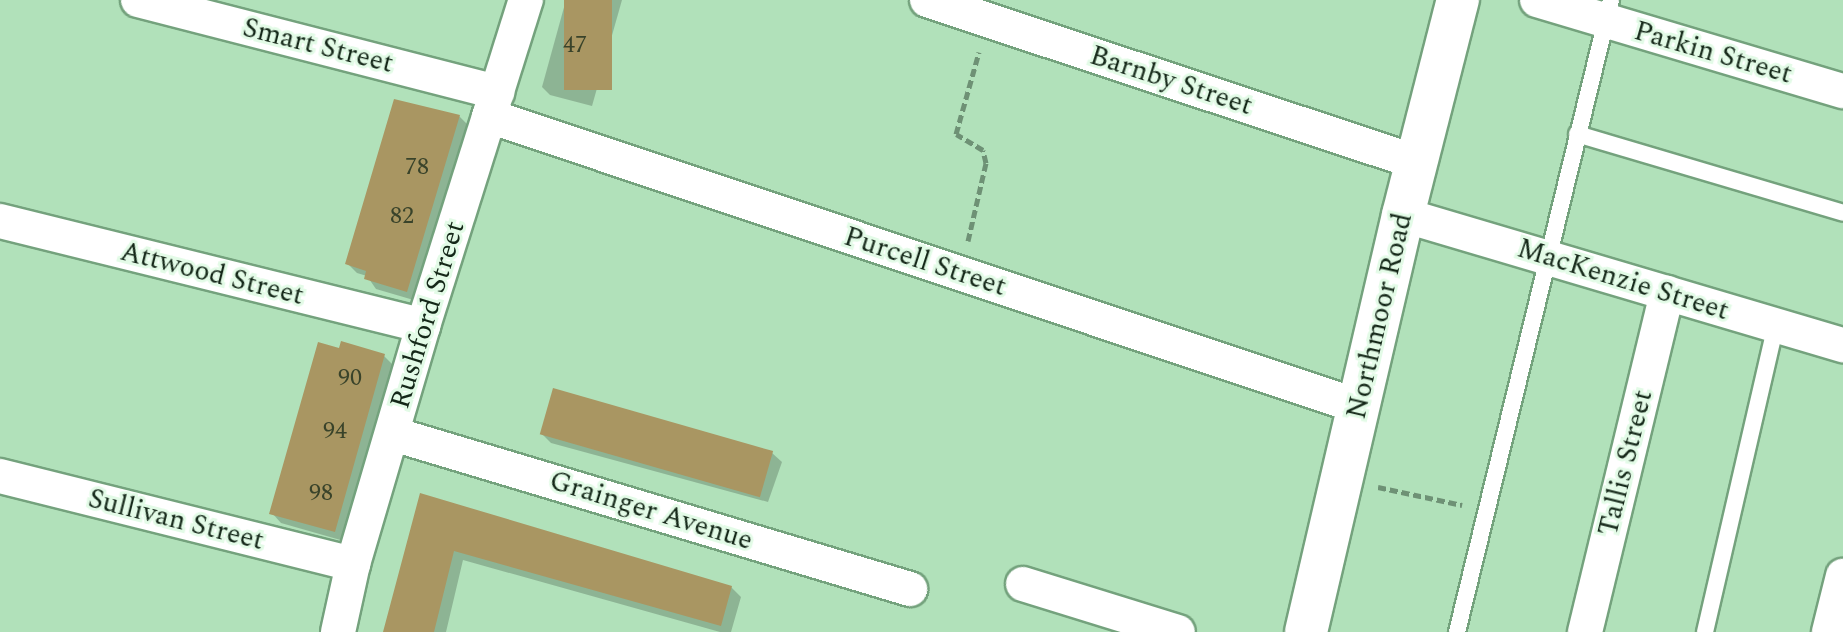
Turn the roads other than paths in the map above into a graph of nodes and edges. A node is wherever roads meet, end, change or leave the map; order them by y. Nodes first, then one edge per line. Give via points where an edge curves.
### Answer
1 (138, 0) edge
2 (526, 0) edge
3 (927, 0) edge
4 (1458, 0) edge
5 (1537, 0) edge
6 (1608, 11) edge
7 (1843, 91) edge
8 (493, 104) junction
9 (1577, 134) junction
10 (1416, 162) junction
11 (1843, 213) edge
12 (1403, 215) junction
13 (0, 221) edge
14 (1547, 258) junction
15 (1667, 293) junction
16 (1776, 325) junction
17 (423, 326) junction
18 (1843, 345) edge
19 (1360, 407) junction
20 (393, 434) junction
21 (0, 476) edge
22 (353, 564) junction
23 (1843, 576) edge
24 (1023, 584) dead end
25 (910, 589) dead end
26 (338, 632) edge
27 (1178, 632) edge
28 (1306, 632) edge
29 (1457, 632) edge
30 (1585, 632) edge
31 (1705, 632) edge
32 (1829, 632) edge

1 - 8 street, Smart Street
2 - 8 street, Rushford Street
3 - 10 street, Barnby Street
4 - 10 street, Northmoor Road
5 - 6 street, Parkin Street
6 - 7 street, Parkin Street
6 - 9 lane
8 - 17 street, Rushford Street
8 - 19 street, Purcell Street via 959,273
9 - 11 lane
9 - 14 lane
10 - 12 street, Northmoor Road
12 - 14 street, MacKenzie Street
12 - 19 street, Northmoor Road
13 - 17 street, Attwood Street
14 - 15 street, MacKenzie Street
14 - 29 lane
15 - 16 street, MacKenzie Street
15 - 30 street, Tallis Street
16 - 18 street, MacKenzie Street
16 - 31 lane
17 - 20 street, Rushford Street
19 - 28 street, Northmoor Road
20 - 22 street, Rushford Street
20 - 25 street, Grainger Avenue
21 - 22 street, Sullivan Street
22 - 26 street, Rushford Street
23 - 32 street
24 - 27 street

